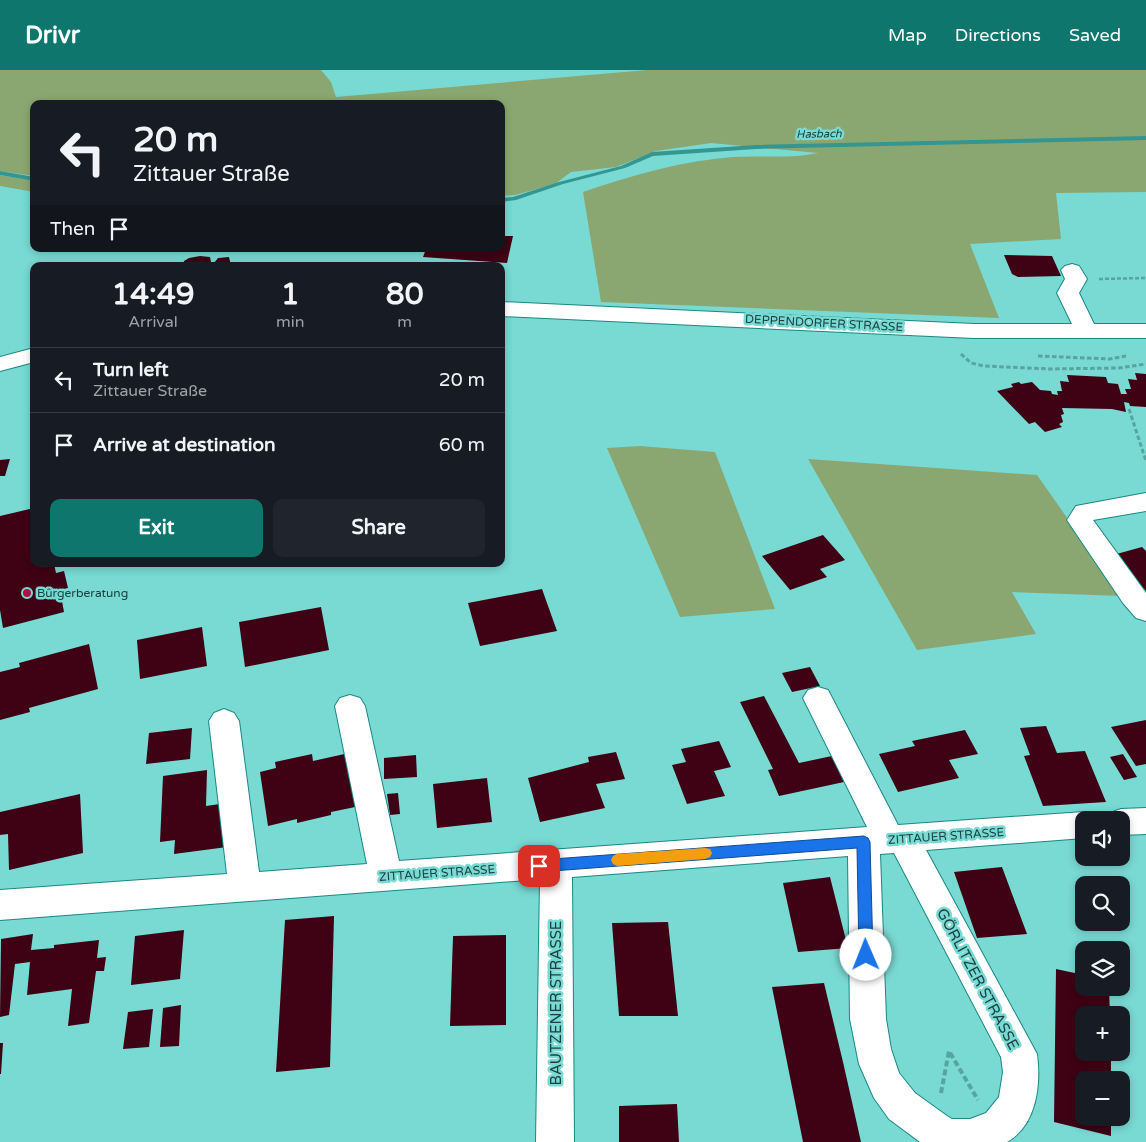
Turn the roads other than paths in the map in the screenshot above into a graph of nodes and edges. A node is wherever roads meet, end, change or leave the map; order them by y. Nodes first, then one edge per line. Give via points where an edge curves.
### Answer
1 (1074, 275) road end
2 (505, 309) edge
3 (1086, 331) junction
4 (1146, 331) edge
5 (30, 356) edge
6 (0, 364) edge
7 (1146, 502) edge
8 (1146, 611) edge
9 (818, 698) dead end
10 (350, 706) dead end
11 (224, 721) dead end
12 (1146, 821) edge
13 (1130, 822) edge
14 (1075, 826) edge
15 (885, 840) junction
16 (556, 864) junction
17 (386, 877) junction
18 (245, 887) junction
19 (0, 905) edge
20 (555, 1142) edge

1 - 3 street via 1068,292
2 - 3 street, DEPPENDORFER STRASSE via 974,331
3 - 4 street, DEPPENDORFER STRASSE
5 - 6 street
7 - 8 street via 1085,512 1080,520 1132,596
9 - 15 street
10 - 17 street
11 - 18 street
12 - 13 street
14 - 15 street, ZITTAUER STRASSE
15 - 15 street, GÖRLITZER STRASSE via 1019,1054 1022,1072 1018,1105 1007,1122 993,1134 974,1140 949,1138 935,1130 899,1104 884,1080 874,1053 868,1030
15 - 16 street, ZITTAUER STRASSE
16 - 17 street, ZITTAUER STRASSE
16 - 20 street, BAUTZENER STRASSE
17 - 18 street, ZITTAUER STRASSE
18 - 19 street, ZITTAUER STRASSE

